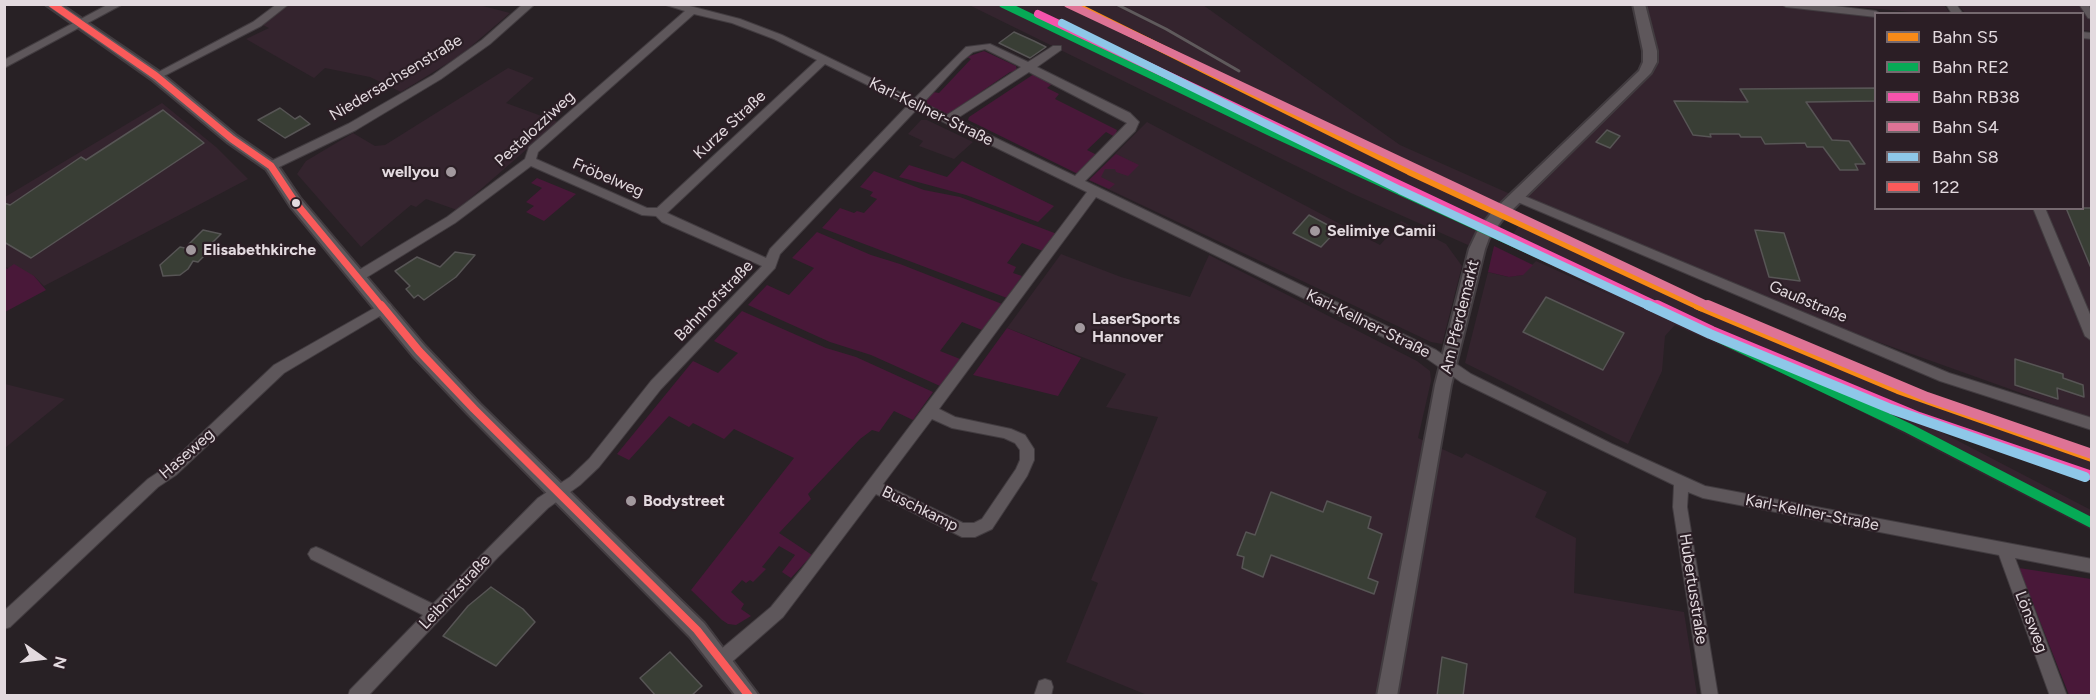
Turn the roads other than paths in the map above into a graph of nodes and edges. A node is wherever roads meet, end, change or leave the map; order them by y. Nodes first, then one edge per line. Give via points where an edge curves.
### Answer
1 (51, 4) edge
2 (118, 4) edge
3 (284, 4) edge
4 (530, 4) edge
5 (668, 4) edge
6 (1639, 4) edge
7 (1786, 4) edge
8 (2084, 4) edge
9 (692, 10) junction
10 (1874, 14) edge
11 (2091, 16) edge
12 (78, 22) junction
13 (1057, 48) dead end
14 (4, 56) edge
15 (823, 60) junction
16 (4, 65) edge
17 (1029, 67) junction
18 (156, 76) junction
19 (915, 105) junction
20 (947, 120) junction
21 (530, 161) junction
22 (271, 166) junction
23 (1076, 183) junction
24 (1094, 192) junction
25 (1517, 197) junction
26 (2040, 210) edge
27 (659, 212) junction
28 (771, 265) junction
29 (359, 276) junction
30 (385, 307) junction
31 (2091, 336) edge
32 (1448, 366) junction
33 (929, 411) junction
34 (2091, 424) edge
35 (1681, 483) junction
36 (873, 486) junction
37 (558, 493) junction
38 (2004, 549) junction
39 (316, 554) dead end
40 (2091, 566) edge
41 (436, 613) junction
42 (4, 622) edge
43 (720, 661) junction
44 (356, 696) edge
45 (749, 696) edge
46 (1387, 696) edge
47 (1710, 696) edge
48 (2059, 696) edge

1 - 12 street
2 - 12 street
3 - 18 street via 251,27
4 - 22 street, Niedersachsenstraße via 437,77 352,127
5 - 9 street, Karl-Kellner-Straße
6 - 25 street, Am Pferdemarkt via 1650,51 1644,73
7 - 10 street
8 - 11 street
9 - 15 street, Karl-Kellner-Straße via 768,33
9 - 21 street, Pestalozziweg via 533,150
12 - 14 street
12 - 16 street
12 - 18 street
13 - 17 street
15 - 19 street, Karl-Kellner-Straße
15 - 27 street, Kurze Straße
17 - 19 street, Bahnhofstraße via 979,46 958,59
17 - 20 street
17 - 23 street via 1133,122
18 - 22 street
19 - 20 street, Karl-Kellner-Straße
19 - 28 street, Bahnhofstraße via 774,252
20 - 23 street, Karl-Kellner-Straße
21 - 27 street, Fröbelweg via 646,212
21 - 29 street, Pestalozziweg via 451,220
22 - 29 street via 295,202
23 - 24 street, Karl-Kellner-Straße
24 - 32 street, Karl-Kellner-Straße via 1425,351
24 - 33 street, Buschkamp
25 - 32 street, Am Pferdemarkt via 1482,236
25 - 34 street, Gaußstraße via 1945,377
26 - 31 street
27 - 28 street, Fröbelweg via 666,219
28 - 37 street, Bahnhofstraße via 656,385 594,463
29 - 30 street
30 - 37 street via 419,351
30 - 42 street, Haseweg via 279,369
32 - 35 street, Karl-Kellner-Straße
32 - 46 street, Am Pferdemarkt
33 - 36 street, Buschkamp
33 - 36 street, Buschkamp via 952,422 1006,433 1020,439 1027,449 1023,472 987,524 975,530 962,530
35 - 38 street, Karl-Kellner-Straße via 1703,492
35 - 47 street, Hubertusstraße via 1680,507
36 - 43 street, Buschkamp via 777,612
37 - 41 street, Leibnizstraße via 493,552
37 - 43 street via 697,630
38 - 40 street, Karl-Kellner-Straße
38 - 48 street, Lönsweg
39 - 41 street
41 - 44 street, Leibnizstraße
43 - 45 street

